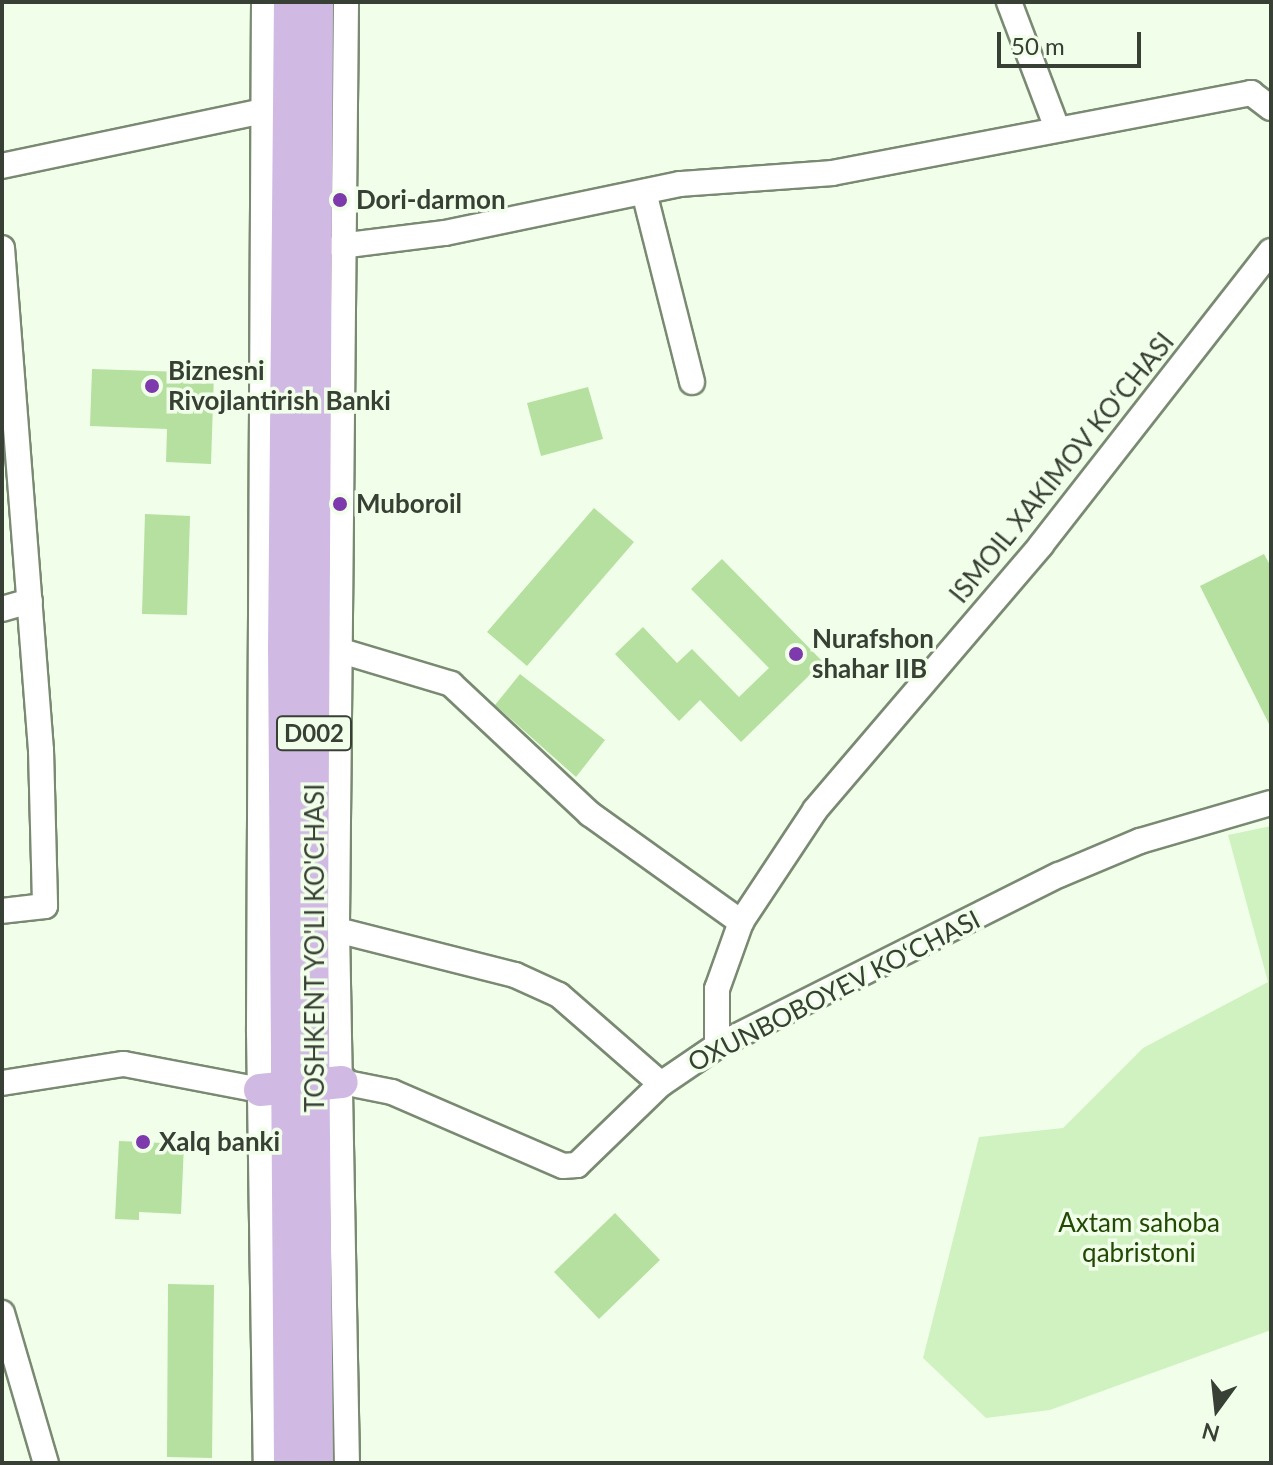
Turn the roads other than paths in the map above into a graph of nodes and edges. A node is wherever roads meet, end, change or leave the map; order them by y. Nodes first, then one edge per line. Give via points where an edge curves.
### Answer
1 (264, 2) edge
2 (290, 2) edge
3 (317, 2) edge
4 (346, 2) edge
5 (1009, 2) edge
6 (1271, 108) edge
7 (262, 111) junction
8 (1056, 126) junction
9 (2, 166) edge
10 (644, 192) junction
11 (340, 246) junction
12 (2, 248) edge
13 (1271, 251) edge
14 (692, 382) dead end
15 (30, 601) junction
16 (2, 609) edge
17 (273, 649) junction
18 (338, 650) junction
19 (1271, 803) edge
20 (2, 911) edge
21 (741, 922) junction
22 (337, 930) junction
23 (717, 1046) junction
24 (2, 1083) edge
25 (661, 1084) junction
26 (301, 1086) junction
27 (2, 1313) edge
28 (46, 1463) edge
29 (266, 1463) edge
30 (290, 1463) edge
31 (317, 1463) edge
32 (347, 1463) edge

1 - 7 street
2 - 17 main road, TOSHKENT YO'LI KO'CHASI / D002
3 - 26 main road, TOSHKENT YO'LI KO'CHASI / D002
4 - 11 street
5 - 8 street
6 - 8 street via 1251,93
7 - 9 street
7 - 17 street
8 - 10 street via 832,173 680,184
10 - 11 street via 445,233
10 - 14 street
11 - 18 street
12 - 15 street
13 - 21 street, ISMOIL XAKIMOV KO‘CHASI via 1041,545 815,810
15 - 16 street
15 - 20 street via 45,906
17 - 26 main road, TOSHKENT YO'LI KO'CHASI / D002
18 - 21 street via 451,684 590,814
18 - 22 street
19 - 23 street, OXUNBOBOYEV KO‘CHASI via 1140,841 1059,875
21 - 23 street, ISMOIL XAKIMOV KO‘CHASI via 717,989
22 - 25 street via 515,975 559,995
22 - 26 street
23 - 25 street, OXUNBOBOYEV KO‘CHASI
24 - 26 street, OXUNBOBOYEV KO‘CHASI via 124,1064
25 - 26 street, OXUNBOBOYEV KO‘CHASI via 589,1158 563,1166 392,1092
26 - 29 street
26 - 30 main road, TOSHKENT YO'LI KO'CHASI / D002
26 - 31 main road, TOSHKENT YO'LI KO'CHASI / D002
26 - 32 street
27 - 28 street

